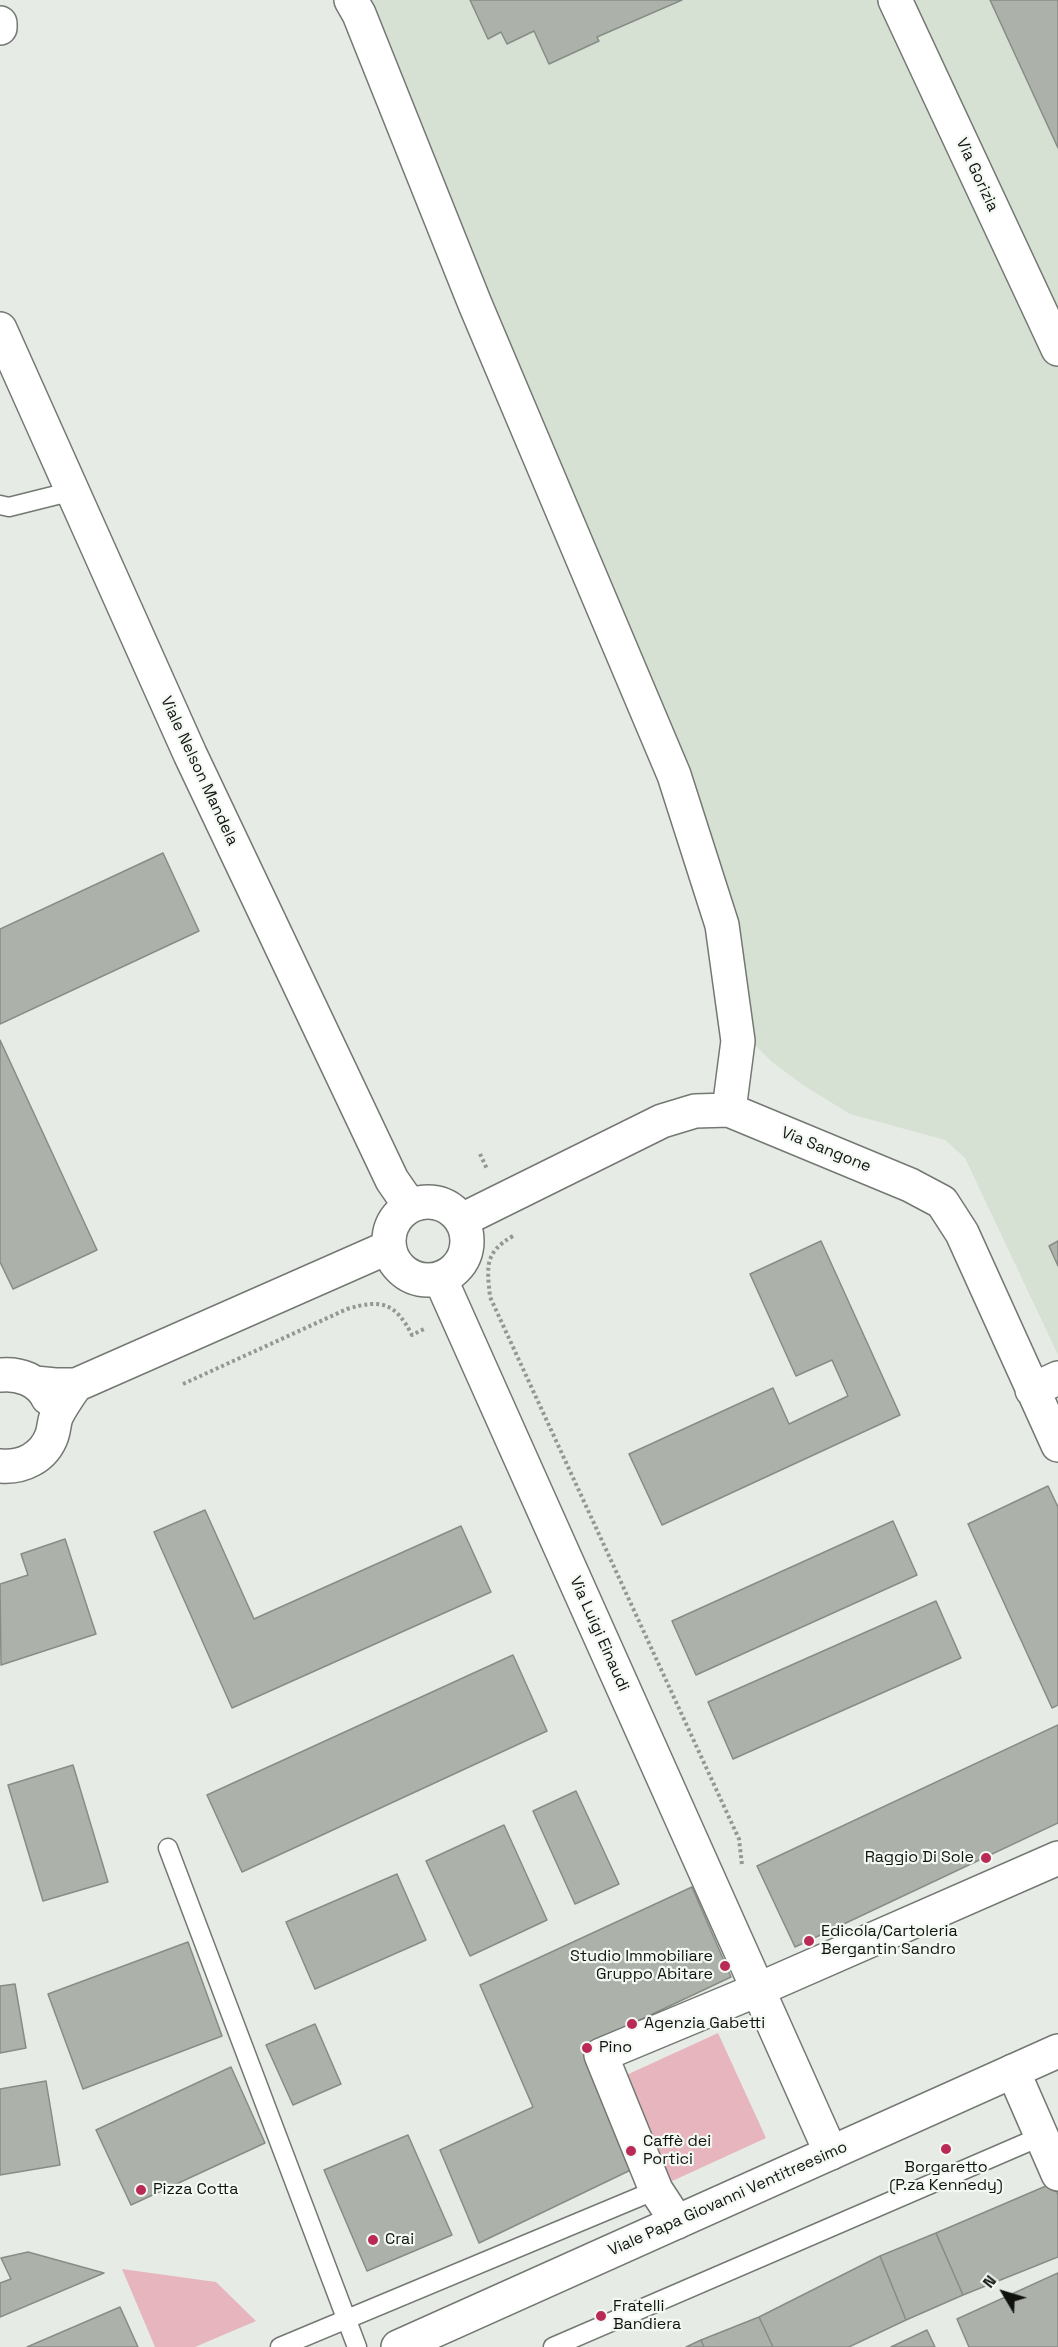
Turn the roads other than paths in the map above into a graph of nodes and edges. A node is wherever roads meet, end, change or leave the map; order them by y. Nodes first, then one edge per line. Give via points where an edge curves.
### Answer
1 (351, 0) edge
2 (895, 0) edge
3 (0, 23) edge
4 (0, 28) edge
5 (0, 329) edge
6 (1058, 349) edge
7 (78, 504) junction
8 (0, 505) edge
9 (729, 1110) junction
10 (410, 1206) junction
11 (462, 1220) junction
12 (389, 1247) junction
13 (440, 1278) junction
14 (11, 1375) edge
15 (1045, 1384) edge
16 (76, 1385) junction
17 (55, 1419) junction
18 (1058, 1445) edge
19 (0, 1466) edge
20 (168, 1848) dead end
21 (1058, 1858) edge
22 (757, 1990) junction
23 (1058, 2051) edge
24 (1013, 2071) junction
25 (1041, 2136) junction
26 (831, 2153) junction
27 (1058, 2174) edge
28 (656, 2190) junction
29 (677, 2222) junction
30 (346, 2318) junction
31 (280, 2347) edge
32 (357, 2347) edge
33 (398, 2347) edge
34 (553, 2347) edge

1 - 9 street via 674,775 722,925 738,1041
2 - 6 street, Via Gorizia
3 - 4 street
5 - 7 street, Viale Nelson Mandela
7 - 8 lane via 61,494 9,507
7 - 10 street, Viale Nelson Mandela via 190,754 387,1170
9 - 11 street, Via Sangone via 695,1111 662,1121
9 - 15 street, Via Sangone via 942,1202
10 - 11 street via 433,1202 454,1211
10 - 12 street via 393,1223
11 - 13 street via 467,1242 465,1254 451,1273
12 - 13 street via 402,1270 427,1280
12 - 16 street
13 - 22 street, Via Luigi Einaudi
14 - 16 street
14 - 17 street via 48,1398
15 - 18 street, Via Sangone
16 - 17 street
17 - 19 street via 45,1449 33,1460 18,1466
20 - 30 lane
21 - 22 street
22 - 26 street, Via Luigi Einaudi
22 - 28 street via 601,2055
23 - 24 street, Viale Papa Giovanni Ventitreesimo
24 - 25 street
24 - 26 street, Viale Papa Giovanni Ventitreesimo
25 - 27 street
25 - 34 lane
26 - 29 street, Viale Papa Giovanni Ventitreesimo
28 - 29 street
28 - 30 lane
29 - 33 street, Viale Papa Giovanni Ventitreesimo
30 - 31 lane
30 - 32 lane

